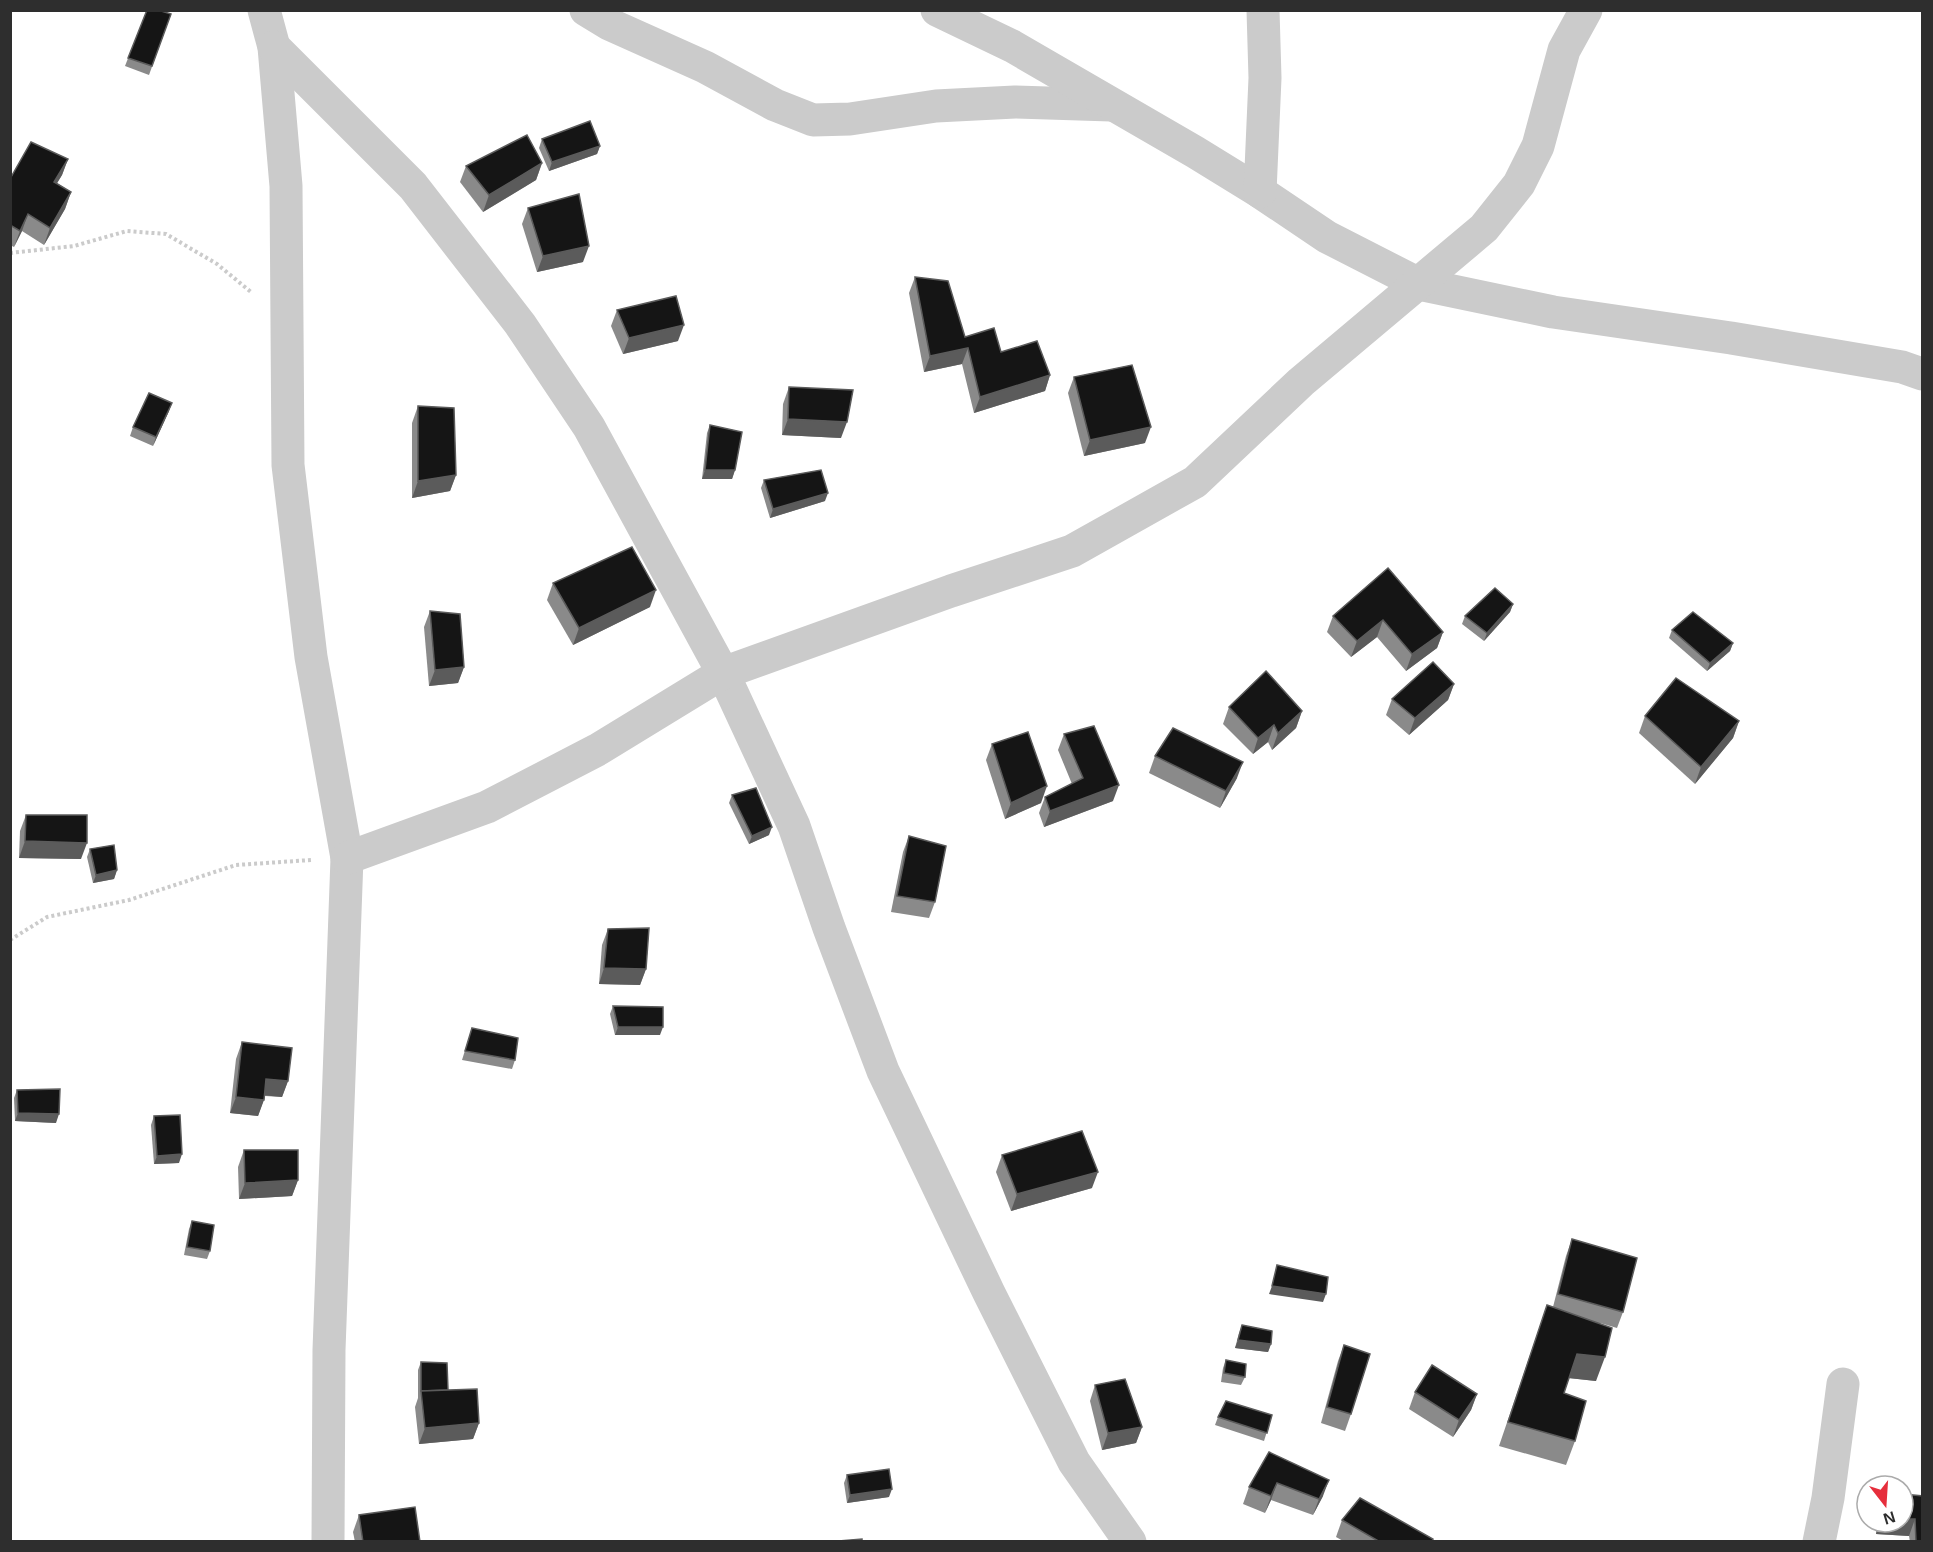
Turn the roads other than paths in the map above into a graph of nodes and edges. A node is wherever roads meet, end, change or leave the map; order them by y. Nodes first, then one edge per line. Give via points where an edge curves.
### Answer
1 (264, 10) edge
2 (586, 10) edge
3 (937, 10) edge
4 (1263, 10) edge
5 (1586, 10) edge
6 (274, 47) junction
7 (1116, 105) junction
8 (1260, 192) junction
9 (1419, 284) junction
10 (1923, 374) edge
11 (723, 673) junction
12 (347, 858) junction
13 (1843, 1384) dead end
14 (328, 1542) edge
15 (1130, 1542) edge
16 (1819, 1542) edge

1 - 6 street
2 - 7 street via 775,105 813,120 850,119 936,106 1015,102
3 - 7 street via 1012,46
4 - 8 street via 1265,78
5 - 9 street via 1564,50 1538,146 1519,184 1484,228
6 - 11 street via 413,186 520,324 589,427
6 - 12 street via 286,186 288,465 311,657
7 - 8 street
8 - 9 street via 1327,237
9 - 10 street via 1553,312 1731,338 1902,367
9 - 11 street via 1301,382 1196,482 1072,551
11 - 12 street via 597,750 486,807
11 - 15 street via 794,826 883,1071 1074,1462
12 - 14 street via 329,1350
13 - 16 street

